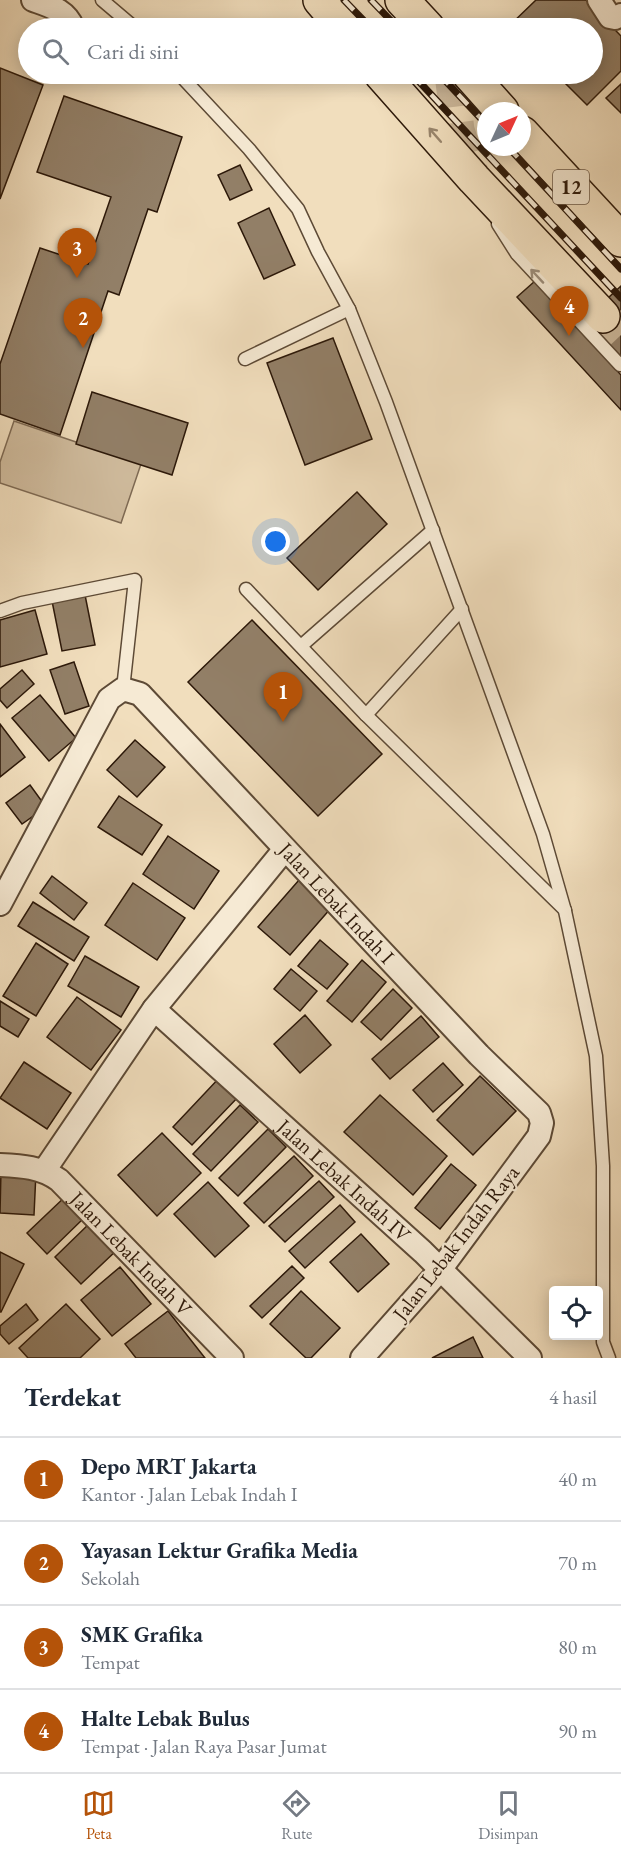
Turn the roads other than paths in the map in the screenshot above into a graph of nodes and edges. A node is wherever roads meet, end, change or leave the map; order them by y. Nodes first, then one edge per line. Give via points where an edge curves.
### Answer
1 (33, 0) edge
2 (102, 0) edge
3 (320, 0) edge
4 (402, 0) edge
5 (599, 0) edge
6 (621, 15) edge
7 (68, 18) edge
8 (123, 18) edge
9 (335, 18) edge
10 (419, 18) edge
11 (188, 84) edge
12 (390, 84) edge
13 (478, 84) edge
14 (494, 102) edge
15 (531, 143) edge
16 (474, 179) junction
17 (621, 240) edge
18 (349, 309) junction
19 (603, 316) tunnel mouth
20 (244, 359) dead end
21 (620, 365) edge
22 (433, 530) junction
23 (246, 589) dead end
24 (462, 609) junction
25 (0, 611) edge
26 (301, 646) junction
27 (123, 689) junction
28 (366, 715) junction
29 (285, 849) junction
30 (0, 904) edge
31 (566, 911) junction
32 (153, 1009) junction
33 (542, 1124) joint
34 (10, 1166) edge
35 (44, 1171) junction
36 (440, 1270) junction
37 (232, 1358) edge
38 (362, 1358) edge
39 (530, 1358) edge
40 (609, 1358) edge

1 - 7 street via 59,10
2 - 8 lane
3 - 9 highway
4 - 10 highway
5 - 6 street via 610,17
11 - 18 lane via 249,148 298,209
16 -> 12 highway
13 - 14 highway
15 - 17 highway, 12
16 - 19 highway
21 -> 16 lane via 517,255
18 - 20 lane
18 - 22 lane
22 - 24 lane
22 - 26 lane
23 - 26 lane
24 - 28 lane
24 - 31 lane via 543,834
25 - 27 lane via 135,580
26 - 28 lane
27 - 29 street, Jalan Lebak Indah I via 140,694
27 - 30 street via 109,699
28 - 31 lane
29 - 32 street
29 - 33 street, Jalan Lebak Indah I via 479,1055 539,1113
31 - 40 lane via 596,1056 603,1166 603,1342
32 - 35 street
32 - 36 street, Jalan Lebak Indah IV
33 - 36 street, Jalan Lebak Indah Raya via 539,1136
34 - 35 street, Jalan Lebak Indah V
35 - 37 street, Jalan Lebak Indah V via 59,1180
36 - 38 street, Jalan Lebak Indah Raya
36 - 39 street, Jalan Lebak Indah IV

